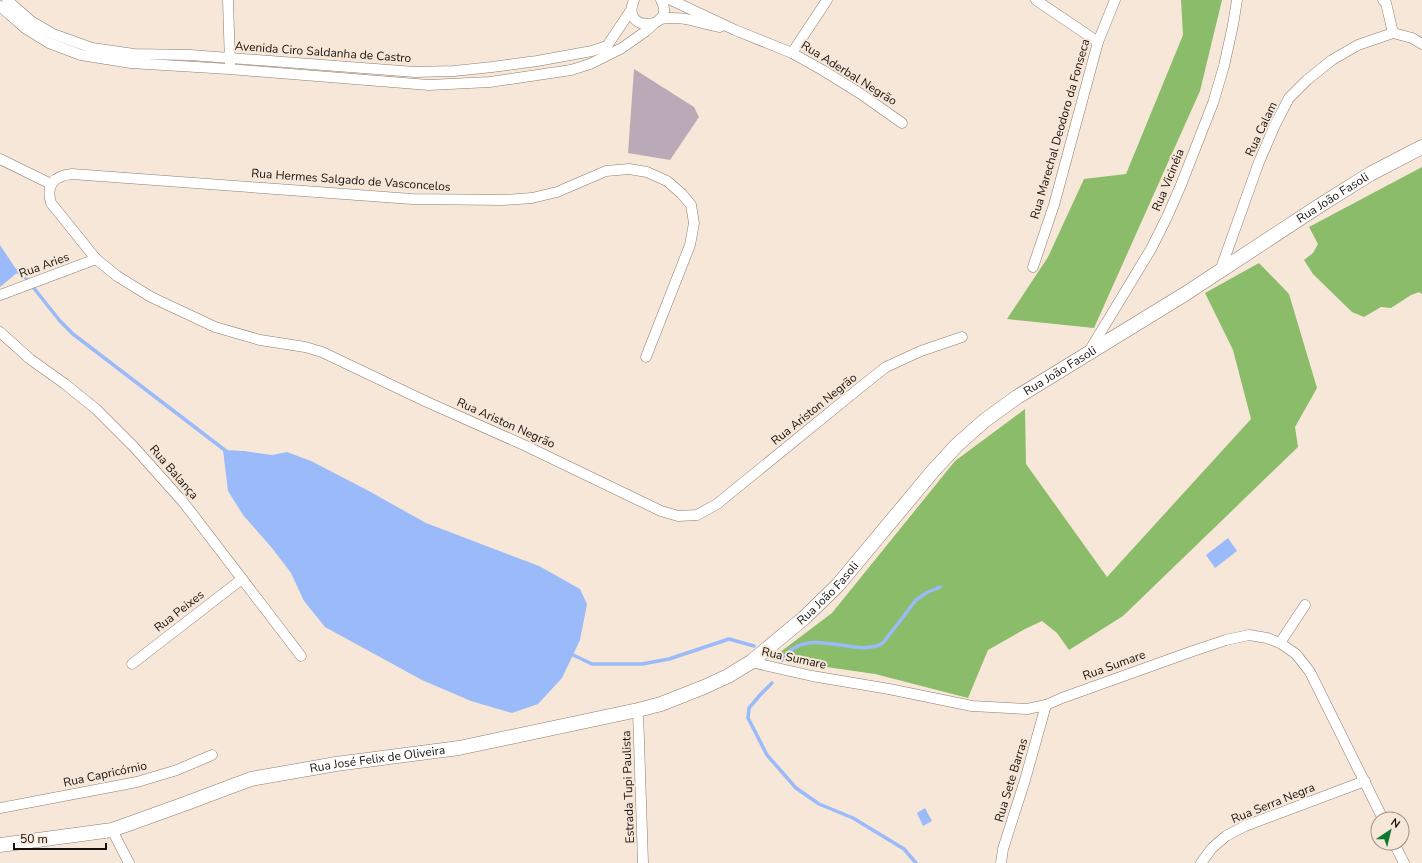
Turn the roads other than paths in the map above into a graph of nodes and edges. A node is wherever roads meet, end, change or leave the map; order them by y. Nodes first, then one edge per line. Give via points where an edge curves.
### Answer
1 (7, 0) edge
2 (228, 0) edge
3 (661, 0) edge
4 (671, 0) edge
5 (827, 0) edge
6 (1036, 0) edge
7 (1115, 0) edge
8 (1237, 0) edge
9 (1383, 0) edge
10 (631, 4) edge
11 (0, 6) edge
12 (657, 21) junction
13 (736, 30) junction
14 (1393, 33) junction
15 (1098, 42) junction
16 (1422, 44) edge
17 (792, 53) junction
18 (230, 58) junction
19 (537, 61) junction
20 (229, 69) junction
21 (540, 75) junction
22 (902, 123) dead end
23 (1422, 147) edge
24 (0, 159) edge
25 (52, 184) junction
26 (96, 259) junction
27 (1033, 267) dead end
28 (1220, 271) junction
29 (0, 295) edge
30 (0, 332) edge
31 (962, 337) dead end
32 (1087, 354) junction
33 (646, 358) dead end
34 (242, 579) junction
35 (1305, 605) dead end
36 (1280, 643) junction
37 (301, 656) dead end
38 (751, 662) junction
39 (132, 664) dead end
40 (1046, 705) junction
41 (638, 710) junction
42 (212, 755) dead end
43 (1365, 781) junction
44 (0, 808) edge
45 (1379, 811) edge
46 (112, 830) junction
47 (0, 845) edge
48 (1398, 851) edge
49 (129, 863) edge
50 (643, 863) edge
51 (1001, 863) edge
52 (1201, 863) edge
53 (1404, 863) edge

1 - 18 street, Avenida Ciro Saldanha de Castro via 31,21 53,34 92,48 134,54
2 - 18 street
3 - 12 street via 663,14
4 - 13 street, Rua Aderbal Negrão
5 - 17 street
6 - 15 street
7 - 15 street, Rua Marechal Deodoro da Fonseca
8 - 32 street, Rua Vicinéia via 1224,66 1213,103 1181,185 1151,249
9 - 14 street via 1386,3
10 - 12 street via 633,16 640,23 650,25
10 - 19 street, Avenida Ciro Saldanha de Castro via 607,46
11 - 20 street, Avenida Ciro Saldanha de Castro via 25,28 49,43 81,55 131,63
12 - 13 street via 672,17 683,18
12 - 21 street, Avenida Ciro Saldanha de Castro via 612,54 571,70
13 - 17 street, Rua Aderbal Negrão
14 - 16 street via 1412,38
14 - 28 street, Rua Calam via 1358,45 1332,60 1289,98 1259,162
15 - 27 street, Rua Marechal Deodoro da Fonseca via 1054,205
17 - 22 street, Rua Aderbal Negrão via 854,90
18 - 19 street, Avenida Ciro Saldanha de Castro via 415,72
18 - 20 street
19 - 21 street
20 - 21 street, Avenida Ciro Saldanha de Castro via 429,85 490,82
23 - 28 main road, Rua João Fasoli via 1370,174
24 - 25 street
25 - 26 street, Rua Ariston Negrão via 49,196 51,203
25 - 33 street, Rua Hermes Salgado de Vasconcelos via 60,176 72,174 412,199 503,200 532,198 557,192 606,171 629,169 647,172 666,181 682,194 691,205 694,222 690,245
26 - 29 street, Rua Aries
26 - 31 street, Rua Ariston Negrão via 152,297 215,327 260,340 322,352 661,511 678,516 697,515 717,504 886,367 921,351
28 - 32 main road, Rua João Fasoli
30 - 34 street, Rua Balança via 30,359 96,409 134,447 184,503
32 - 38 main road, Rua João Fasoli via 1017,397 957,445 838,585 804,618
34 - 37 street, Rua Balança
34 - 39 street, Rua Peixes
35 - 36 street
36 - 40 street, Rua Sumare via 1249,635 1226,640 1148,666
36 - 43 street, Rua Sumare via 1296,654 1310,672
38 - 40 street, Rua Sumare via 972,706 1027,709
38 - 41 main road, Rua José Felix de Oliveira via 704,687
40 - 51 street, Rua Sete Barras
41 - 46 main road, Rua José Felix de Oliveira via 459,748 252,778
41 - 50 street, Estrada Tupi Paulista
42 - 44 street, Rua Capricórnio via 177,770 137,782
43 - 45 street, Rua Sumare
43 - 52 street, Rua Serra Negra via 1226,836 1212,848
46 - 47 main road, Rua José Felix de Oliveira
46 - 49 street
48 - 53 street

